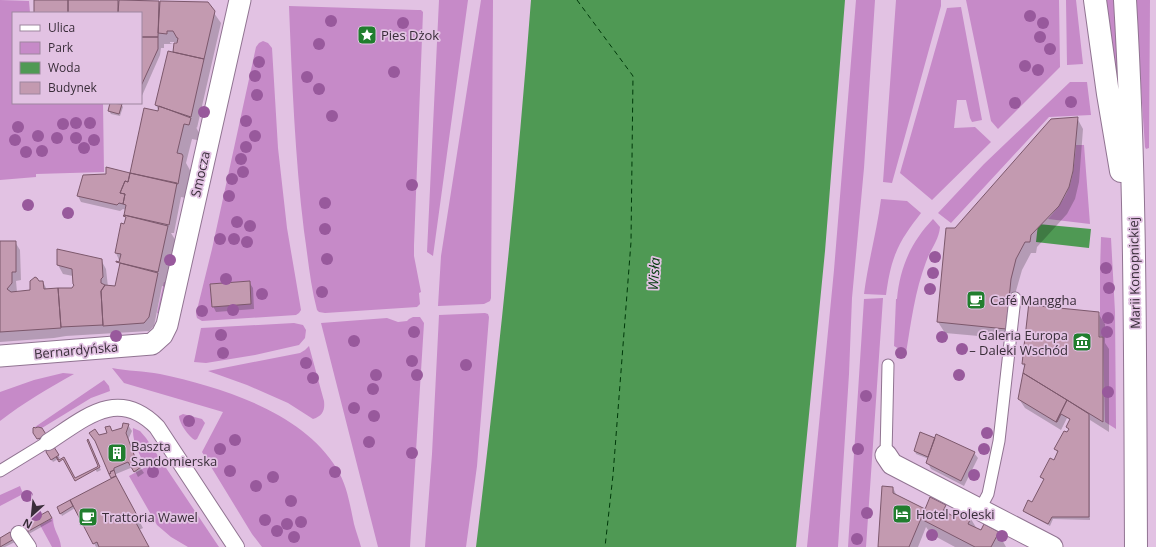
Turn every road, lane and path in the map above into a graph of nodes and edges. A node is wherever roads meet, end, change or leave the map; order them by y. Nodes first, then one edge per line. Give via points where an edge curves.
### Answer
1 (240, 0) edge
2 (1095, 0) edge
3 (1126, 0) edge
4 (1134, 247) junction
5 (1015, 298) dead end
6 (152, 344) joint
7 (0, 356) edge
8 (888, 365) dead end
9 (46, 443) joint
10 (886, 455) joint
11 (0, 471) edge
12 (980, 509) junction
13 (19, 534) dead end
14 (28, 547) edge
15 (236, 547) edge
16 (1052, 547) edge
17 (1136, 547) edge

1 - 6 street, Smocza via 167,325 162,335
2 - 4 main road
3 - 4 main road, Marii Konopnickiej via 1131,90
4 - 17 main road, Marii Konopnickiej
5 - 12 lane via 999,441 988,494
6 - 7 street, Bernardyńska
8 - 10 lane
9 - 11 lane
9 - 15 street via 106,408 123,407 141,414 157,427
10 - 12 street via 892,464
12 - 16 street
13 - 14 street

